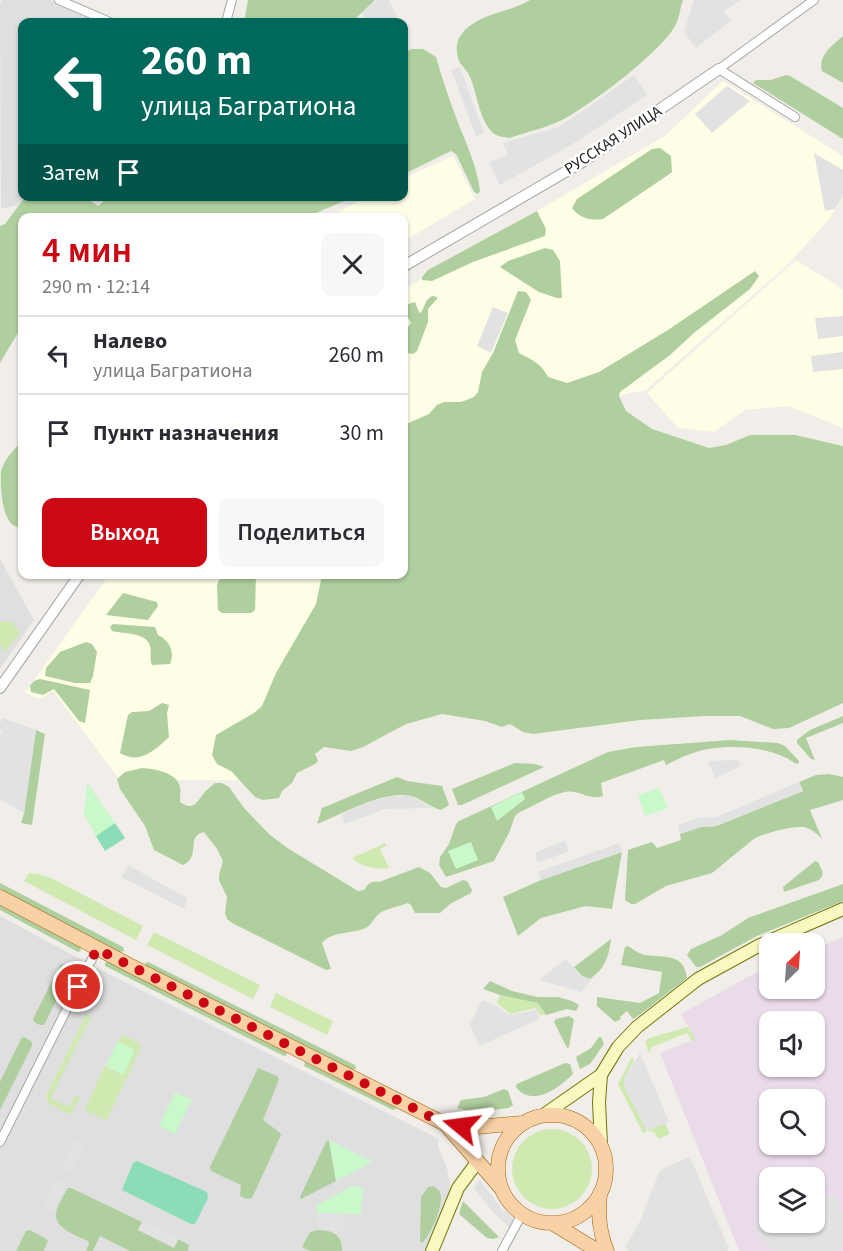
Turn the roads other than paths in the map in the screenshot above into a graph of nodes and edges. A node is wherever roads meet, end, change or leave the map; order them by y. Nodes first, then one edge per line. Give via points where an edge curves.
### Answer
1 (60, 0) edge
2 (232, 0) edge
3 (814, 0) edge
4 (101, 18) edge
5 (227, 18) edge
6 (719, 69) junction
7 (795, 117) dead end
8 (408, 264) edge
9 (76, 579) edge
10 (0, 688) edge
11 (0, 897) edge
12 (843, 909) edge
13 (97, 949) junction
14 (601, 1075) junction
15 (545, 1114) junction
16 (522, 1123) junction
17 (445, 1124) junction
18 (0, 1142) edge
19 (601, 1145) junction
20 (478, 1161) junction
21 (501, 1189) junction
22 (600, 1193) junction
23 (522, 1214) junction
24 (552, 1223) junction
25 (432, 1251) edge
26 (502, 1251) edge
27 (598, 1251) edge
28 (606, 1251) edge

1 - 4 street
2 - 5 street
3 - 6 street, РУССКАЯ УЛИЦА
6 - 7 street
6 - 8 street, РУССКАЯ УЛИЦА via 584,161
9 - 10 street
11 - 13 main road
12 - 14 main road via 760,945 698,978 637,1026
13 - 17 main road
13 - 18 street
14 - 15 main road
14 - 19 main road
15 - 16 main road
15 - 19 main road via 574,1120 590,1129
16 - 17 main road via 477,1127
16 - 21 main road via 502,1149 498,1170
17 - 20 main road
19 - 22 main road via 606,1166
20 - 21 main road
20 - 25 main road via 458,1188
21 - 23 main road
22 - 24 main road via 582,1214
22 - 28 main road via 598,1217
23 - 24 main road
23 - 26 street
24 - 27 main road

